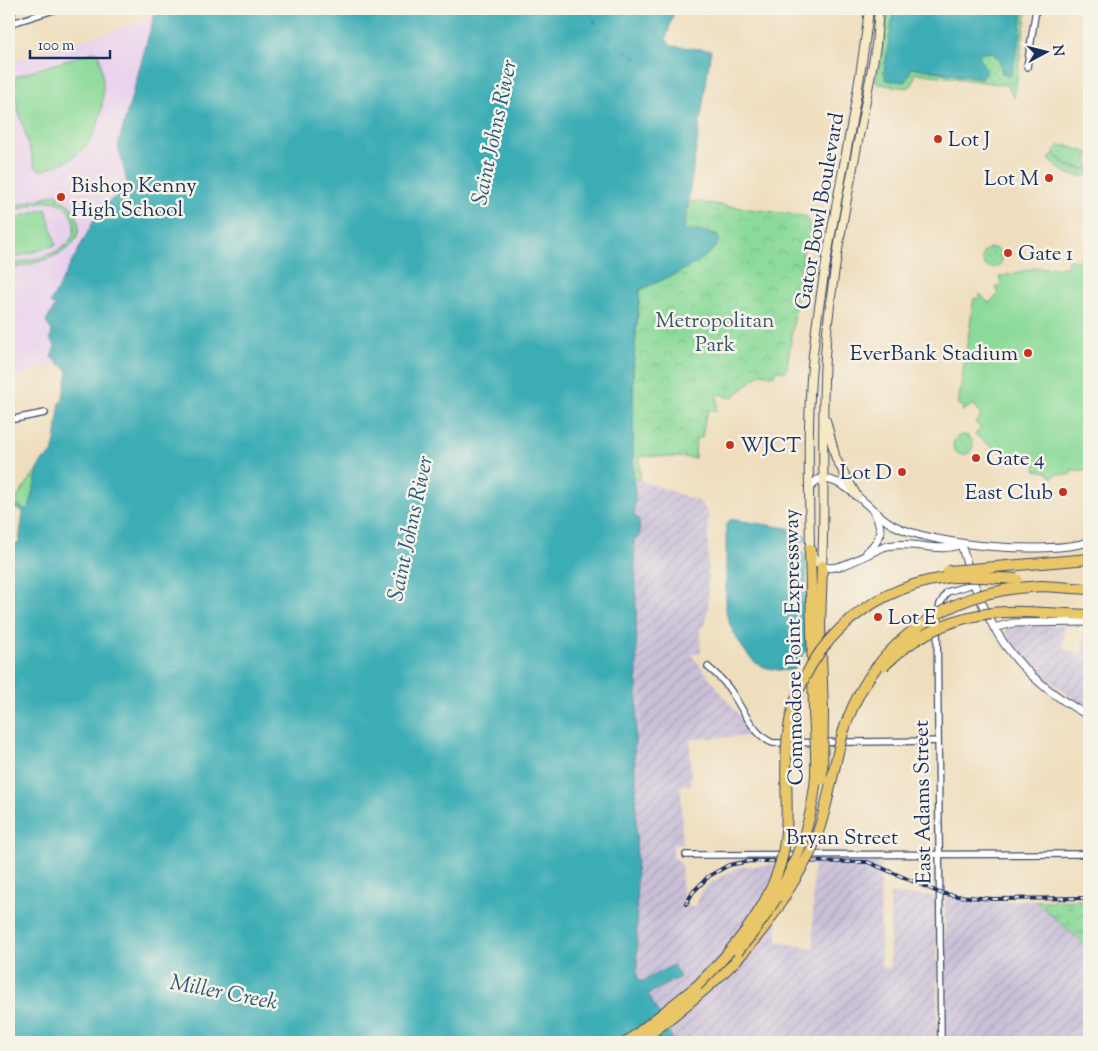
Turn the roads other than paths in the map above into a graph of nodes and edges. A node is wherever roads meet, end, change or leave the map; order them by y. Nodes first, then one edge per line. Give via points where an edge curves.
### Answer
1 (13, 9) edge
2 (57, 9) edge
3 (868, 9) edge
4 (879, 9) edge
5 (884, 9) edge
6 (1036, 9) edge
7 (9, 24) edge
8 (876, 46) junction
9 (1028, 67) dead end
10 (823, 394) junction
11 (45, 412) dead end
12 (9, 420) edge
13 (810, 420) joint
14 (823, 479) junction
15 (810, 488) junction
16 (857, 496) junction
17 (875, 514) junction
18 (1089, 542) edge
19 (961, 544) junction
20 (810, 549) junction
21 (864, 556) junction
22 (1089, 559) edge
23 (822, 566) junction
24 (973, 584) junction
25 (1089, 584) edge
26 (1089, 589) edge
27 (861, 610) junction
28 (1089, 615) edge
29 (1089, 622) edge
30 (994, 628) junction
31 (708, 667) dead end
32 (818, 711) junction
33 (1089, 716) edge
34 (848, 719) junction
35 (937, 741) junction
36 (939, 853) junction
37 (1089, 854) edge
38 (686, 855) dead end
39 (784, 897) junction
40 (697, 986) junction
41 (627, 1042) edge
42 (640, 1042) edge
43 (941, 1042) edge

1 - 7 street
2 - 7 street
3 - 13 main road, Gator Bowl Boulevard via 816,329
4 - 8 main road, Gator Bowl Boulevard
5 - 8 main road
6 - 9 street
8 - 10 main road, Gator Bowl Boulevard via 833,281
10 - 14 main road, Commodore Point Expressway
10 - 16 main road via 833,451
11 - 12 street
13 - 15 main road, Commodore Point Expressway
14 - 15 street via 815,481
14 - 16 street via 836,480
14 - 23 main road, Commodore Point Expressway
15 - 20 main road, Commodore Point Expressway
16 - 17 street
17 - 19 street via 911,533
17 - 21 street via 881,536
18 - 19 street via 1055,548
19 - 21 street via 948,547 901,544
19 - 24 street
20 - 23 main road
20 - 32 highway, Commodore Point Expressway
21 - 23 street via 836,568
22 - 27 highway, bridge via 921,576 890,588
23 - 32 highway, Commodore Point Expressway
24 - 30 street
24 - 35 street, East Adams Street via 950,590 944,594 940,604 937,626
25 - 27 highway, bridge via 948,578 909,586
26 - 34 highway, bridge via 1012,588 979,595 945,609 907,634 884,657 865,684
27 - 40 highway, bridge via 819,655 795,703 786,751 786,837 774,883 744,933
28 - 34 highway, bridge via 998,612 968,617 923,636 898,653 879,672
29 - 30 street via 1013,623
30 - 33 street via 1034,678
31 - 35 street via 727,686 759,731 773,743
32 - 39 highway, Commodore Point Expressway, bridge via 824,758 818,806 805,852
32 - 40 highway, Commodore Point Expressway, bridge via 814,787 808,821 795,859 776,899 756,928 728,961
34 - 39 highway, bridge via 816,838
35 - 36 street, East Adams Street
36 - 37 street, Bryan Street
36 - 38 street, Bryan Street
36 - 43 street, East Adams Street
39 - 42 highway via 756,938 730,967
40 - 41 highway

